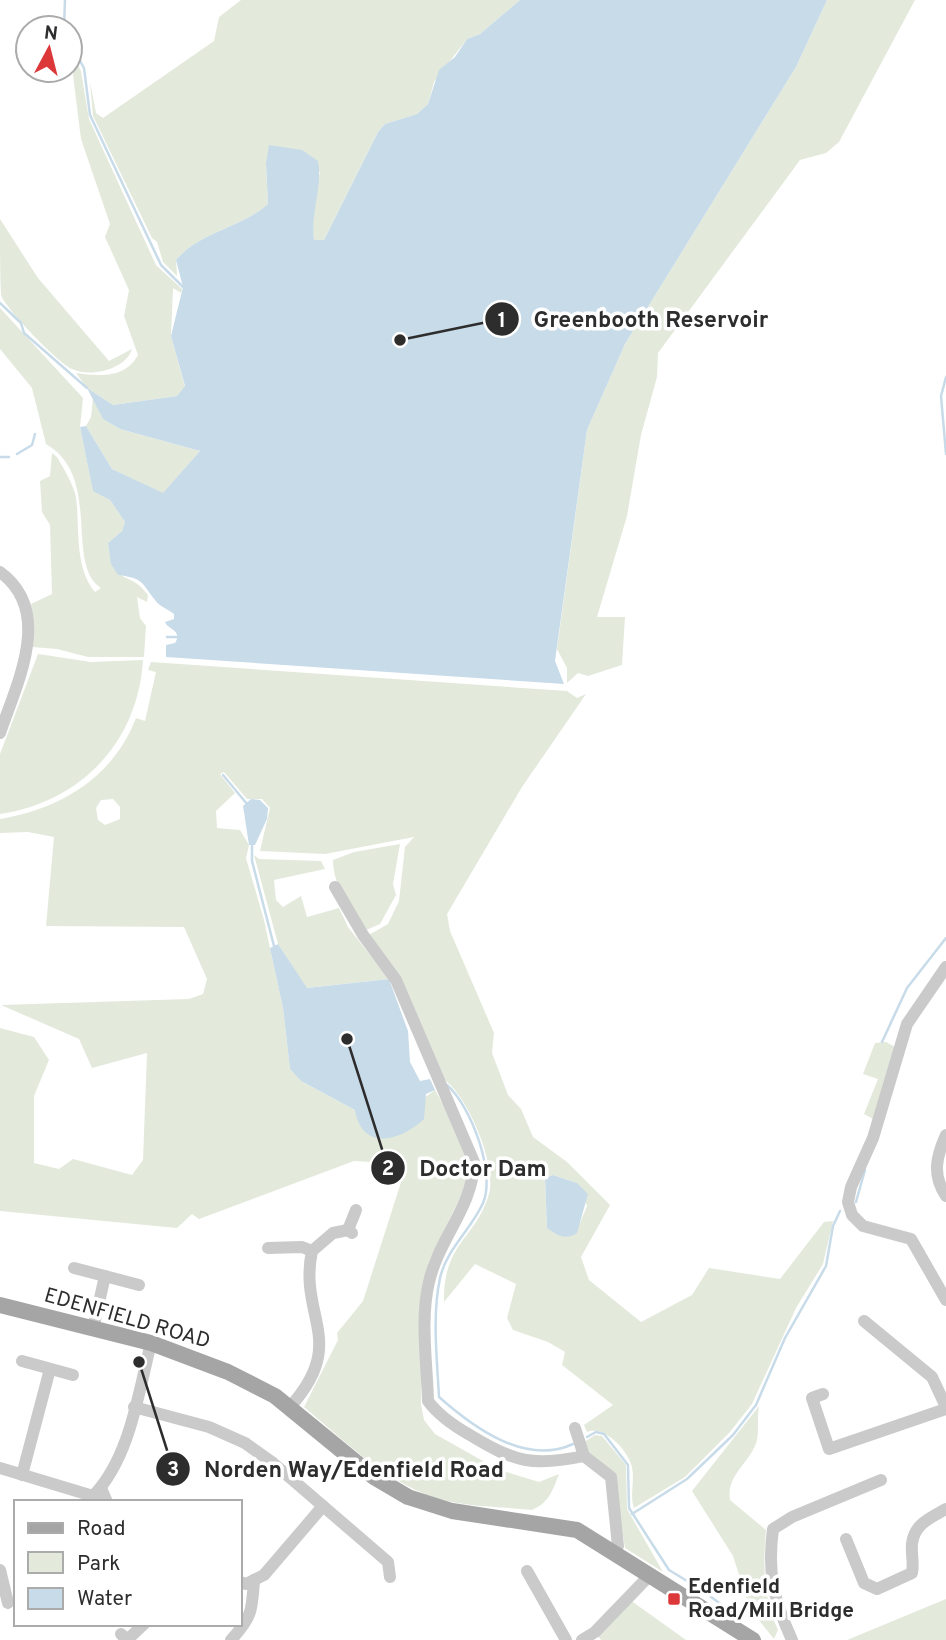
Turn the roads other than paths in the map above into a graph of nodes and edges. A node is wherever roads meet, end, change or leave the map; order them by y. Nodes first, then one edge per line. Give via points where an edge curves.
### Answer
1 (0, 572) edge
2 (0, 733) edge
3 (335, 887) dead end
4 (946, 967) edge
5 (946, 1135) edge
6 (946, 1196) edge
7 (356, 1210) dead end
8 (268, 1248) dead end
9 (312, 1251) junction
10 (74, 1268) dead end
11 (105, 1276) junction
12 (139, 1285) dead end
13 (946, 1300) edge
14 (0, 1305) edge
15 (865, 1321) dead end
16 (93, 1329) junction
17 (151, 1343) junction
18 (22, 1361) dead end
19 (50, 1368) junction
20 (73, 1375) dead end
21 (823, 1394) dead end
22 (134, 1407) junction
23 (290, 1407) junction
24 (946, 1408) edge
25 (575, 1428) dead end
26 (584, 1456) junction
27 (0, 1468) edge
28 (22, 1475) junction
29 (881, 1480) dead end
30 (101, 1488) junction
31 (106, 1500) edge
32 (323, 1506) junction
33 (946, 1509) edge
34 (847, 1539) dead end
35 (613, 1553) junction
36 (0, 1570) edge
37 (527, 1571) dead end
38 (650, 1575) junction
39 (390, 1577) dead end
40 (254, 1580) junction
41 (242, 1582) edge
42 (8, 1603) edge
43 (142, 1626) edge
44 (242, 1626) edge
45 (242, 1626) edge
46 (744, 1633) edge
47 (121, 1634) dead end
48 (225, 1638) edge
49 (566, 1640) edge
50 (582, 1640) edge
51 (792, 1640) edge

1 - 2 street via 24,599 29,627 24,666
3 - 26 street via 396,980 474,1162 473,1186 438,1253 429,1281 428,1401 453,1425 505,1456 534,1462
4 - 13 street via 907,1024 873,1138 848,1202 863,1226 911,1239
5 - 6 street via 937,1153 936,1170
7 - 9 street via 351,1233 333,1233
8 - 9 street
9 - 23 street via 319,1355 313,1378
10 - 11 street
11 - 12 street
11 - 16 street
14 - 16 main road, EDENFIELD ROAD
15 - 24 street via 932,1377
16 - 17 main road, EDENFIELD ROAD
17 - 22 street
17 - 23 main road, EDENFIELD ROAD via 228,1372
18 - 19 street
19 - 20 street
19 - 28 street
21 - 24 street via 812,1398 823,1451
22 - 30 street via 123,1445
22 - 32 street via 209,1427 245,1443
23 - 35 main road, EDENFIELD ROAD via 374,1477 408,1497 452,1511 569,1527
25 - 26 street
26 - 35 street via 611,1477 618,1546
27 - 28 street
28 - 30 street via 93,1496
29 - 51 street via 773,1529 770,1554 775,1601
30 - 31 street
32 - 39 street via 388,1562
32 - 40 street via 264,1575
33 - 34 street via 920,1523 912,1545 912,1573 877,1589 864,1583
35 - 38 main road, EDENFIELD ROAD
36 - 42 street
37 - 49 street
38 - 46 main road, EDENFIELD ROAD
38 - 50 street
40 - 41 street
40 - 44 street via 254,1608
43 - 47 street via 127,1640
45 - 48 street

